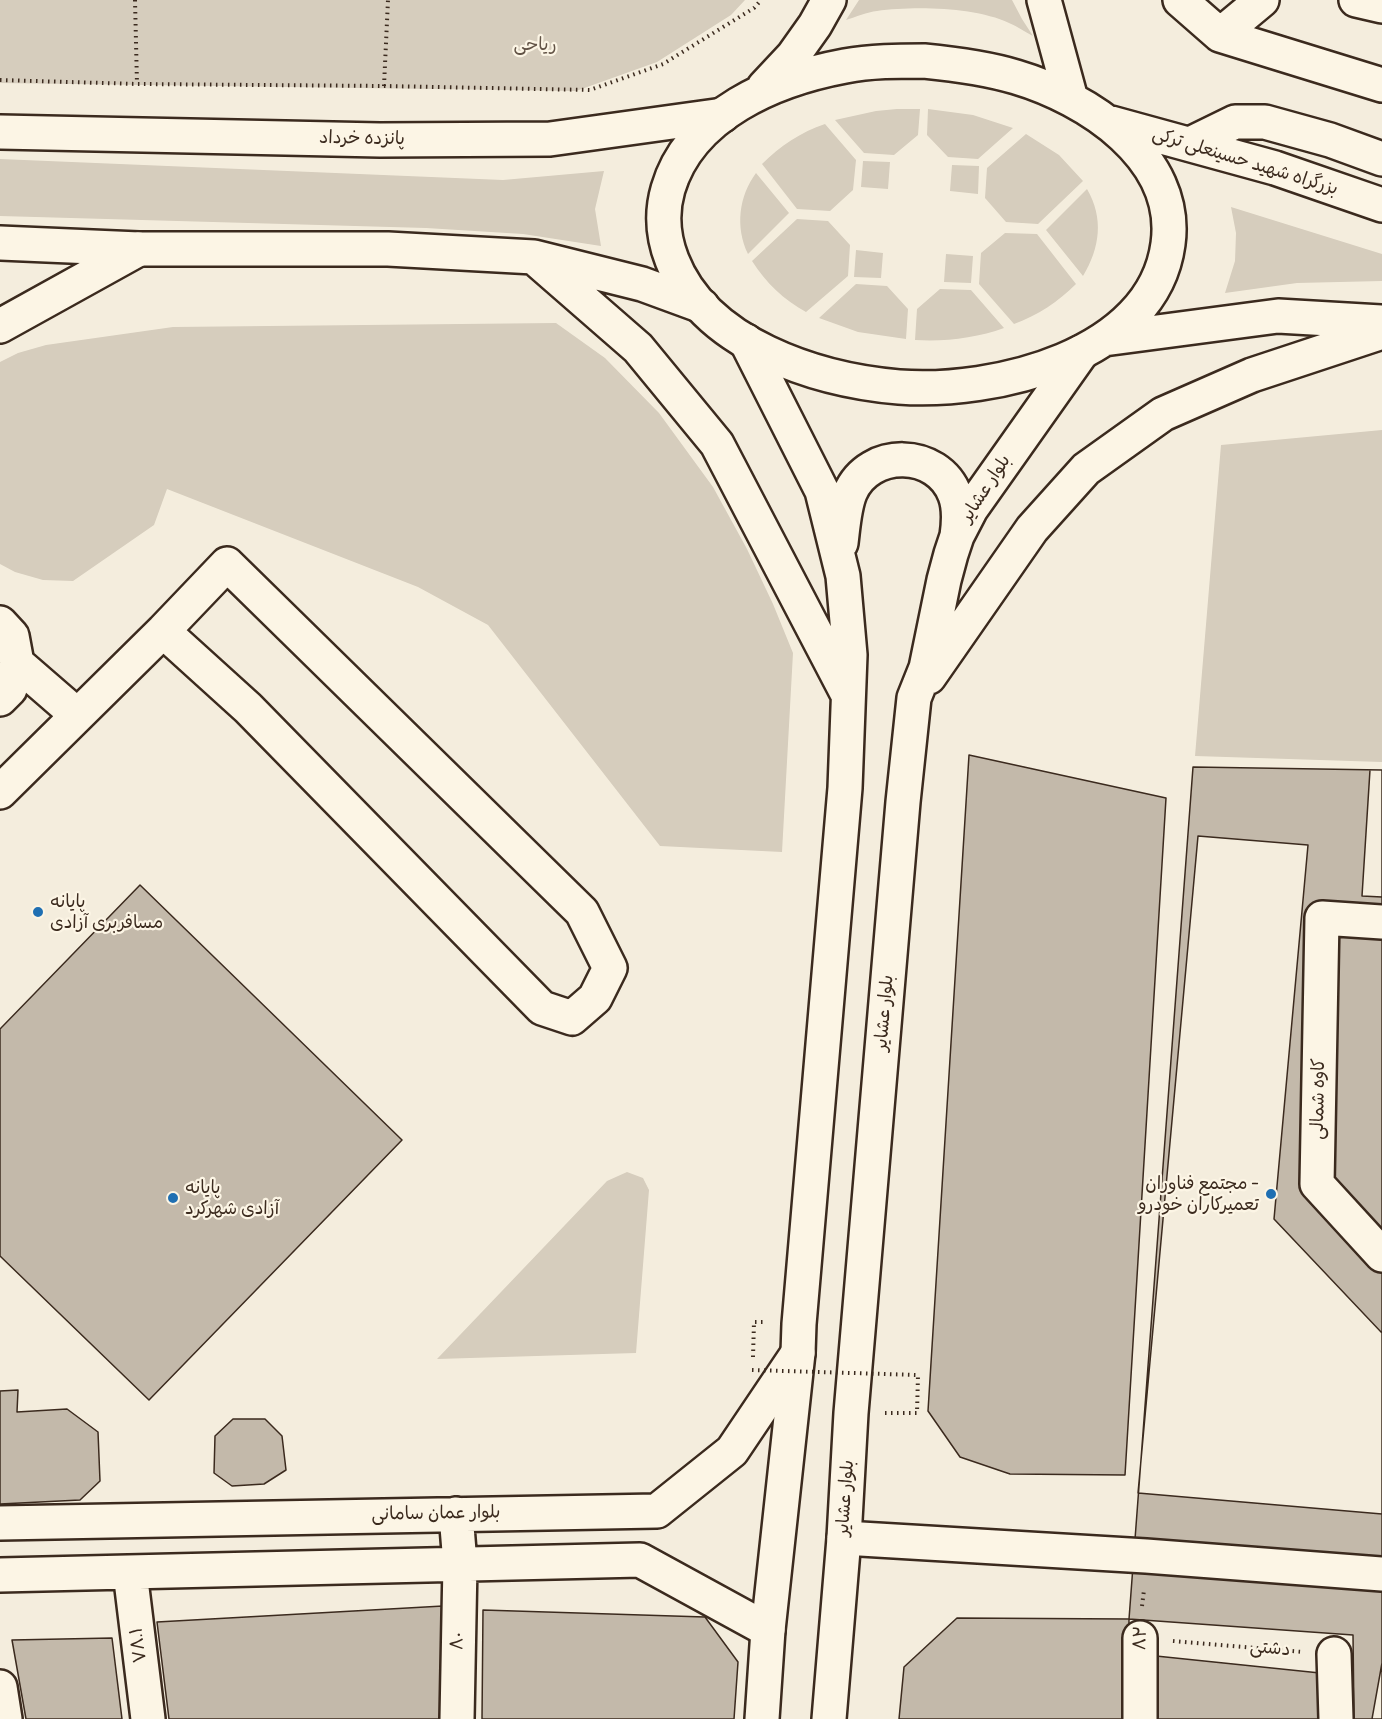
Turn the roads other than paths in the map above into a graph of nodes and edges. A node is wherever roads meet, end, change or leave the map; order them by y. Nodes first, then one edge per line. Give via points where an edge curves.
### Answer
1 (829, 0) edge
2 (1044, 0) edge
3 (1180, 0) edge
4 (1262, 0) edge
5 (1356, 0) edge
6 (1382, 6) edge
7 (1220, 35) junction
8 (1382, 85) edge
9 (758, 93) junction
10 (1071, 99) junction
11 (723, 115) junction
12 (1107, 122) junction
13 (0, 132) edge
14 (1190, 144) junction
15 (1382, 159) edge
16 (1382, 205) edge
17 (0, 243) edge
18 (139, 249) junction
19 (534, 257) junction
20 (702, 306) junction
21 (1382, 322) edge
22 (0, 326) edge
23 (1382, 332) edge
24 (746, 341) junction
25 (1093, 345) junction
26 (957, 536) junction
27 (839, 556) junction
28 (0, 623) edge
29 (163, 631) junction
30 (17, 663) junction
31 (848, 694) junction
32 (914, 698) junction
33 (0, 699) edge
34 (77, 715) junction
35 (0, 792) edge
36 (1382, 922) edge
37 (1382, 1254) edge
38 (798, 1353) junction
39 (456, 1514) junction
40 (0, 1523) edge
41 (844, 1538) junction
42 (460, 1564) junction
43 (130, 1572) junction
44 (1382, 1574) edge
45 (0, 1575) edge
46 (768, 1630) junction
47 (1140, 1638) road end
48 (1334, 1654) road end
49 (0, 1687) edge
50 (5, 1719) edge
51 (148, 1719) edge
52 (457, 1719) edge
53 (762, 1719) edge
54 (830, 1719) edge
55 (1140, 1719) edge
56 (1336, 1719) edge

1 - 9 main road via 793,56
2 - 10 main road
3 - 7 main road
4 - 7 main road
5 - 6 main road
7 - 8 main road
9 - 10 main road via 846,66 924,61 1002,73
9 - 11 main road
10 - 12 main road
11 - 13 main road, پانزده خرداد via 550,139 380,140
11 - 20 main road via 699,135 682,157 664,207 666,239 674,264
12 - 14 main road, بزرگراه شهید حسینعلی ترکی
12 - 25 main road via 1136,148 1153,172 1166,203 1169,242 1161,273 1151,291 1122,324
14 - 15 main road via 1235,122 1265,122
14 - 16 main road, بزرگراه شهید حسینعلی ترکی
17 - 18 main road
18 - 19 main road via 388,249
18 - 22 main road
19 - 20 main road via 642,284
19 - 31 main road via 638,348 717,444
20 - 24 main road
21 - 25 main road via 1278,316
23 - 32 main road via 1252,375 1163,414 1086,469 1032,528
24 - 25 main road via 786,361 840,378 918,388 1006,380 1050,366
24 - 27 main road via 822,491
25 - 26 main road, بلوار عشایر via 971,509
26 - 27 main road via 959,513 945,478 931,466 913,460 894,460 876,465 850,493
26 - 32 main road, بلوار عشایر via 926,668
27 - 31 main road via 850,656
28 - 30 main road via 12,636
29 - 29 main road via 227,564 582,912 610,968 595,998 572,1018 542,1008 248,708
29 - 34 main road
30 - 33 main road via 10,689
30 - 34 main road
31 - 38 main road via 844,800
32 - 41 main road, بلوار عشایر via 854,1378
34 - 35 main road
36 - 37 main road, کاوه شمالی via 1322,918 1317,1184
38 - 39 main road, بلوار عمان سامانی via 732,1450 657,1511
38 - 46 main road
39 - 40 main road, بلوار عمان سامانی
39 - 42 main road, ۸۰
41 - 44 main road
41 - 54 main road, بلوار عشایر
42 - 43 main road
42 - 46 main road via 640,1560
42 - 52 main road, ۸۰
43 - 45 main road
43 - 51 main road, ۷۸.۱
46 - 53 main road
47 - 55 main road, ۸۲
48 - 56 main road
49 - 50 main road

